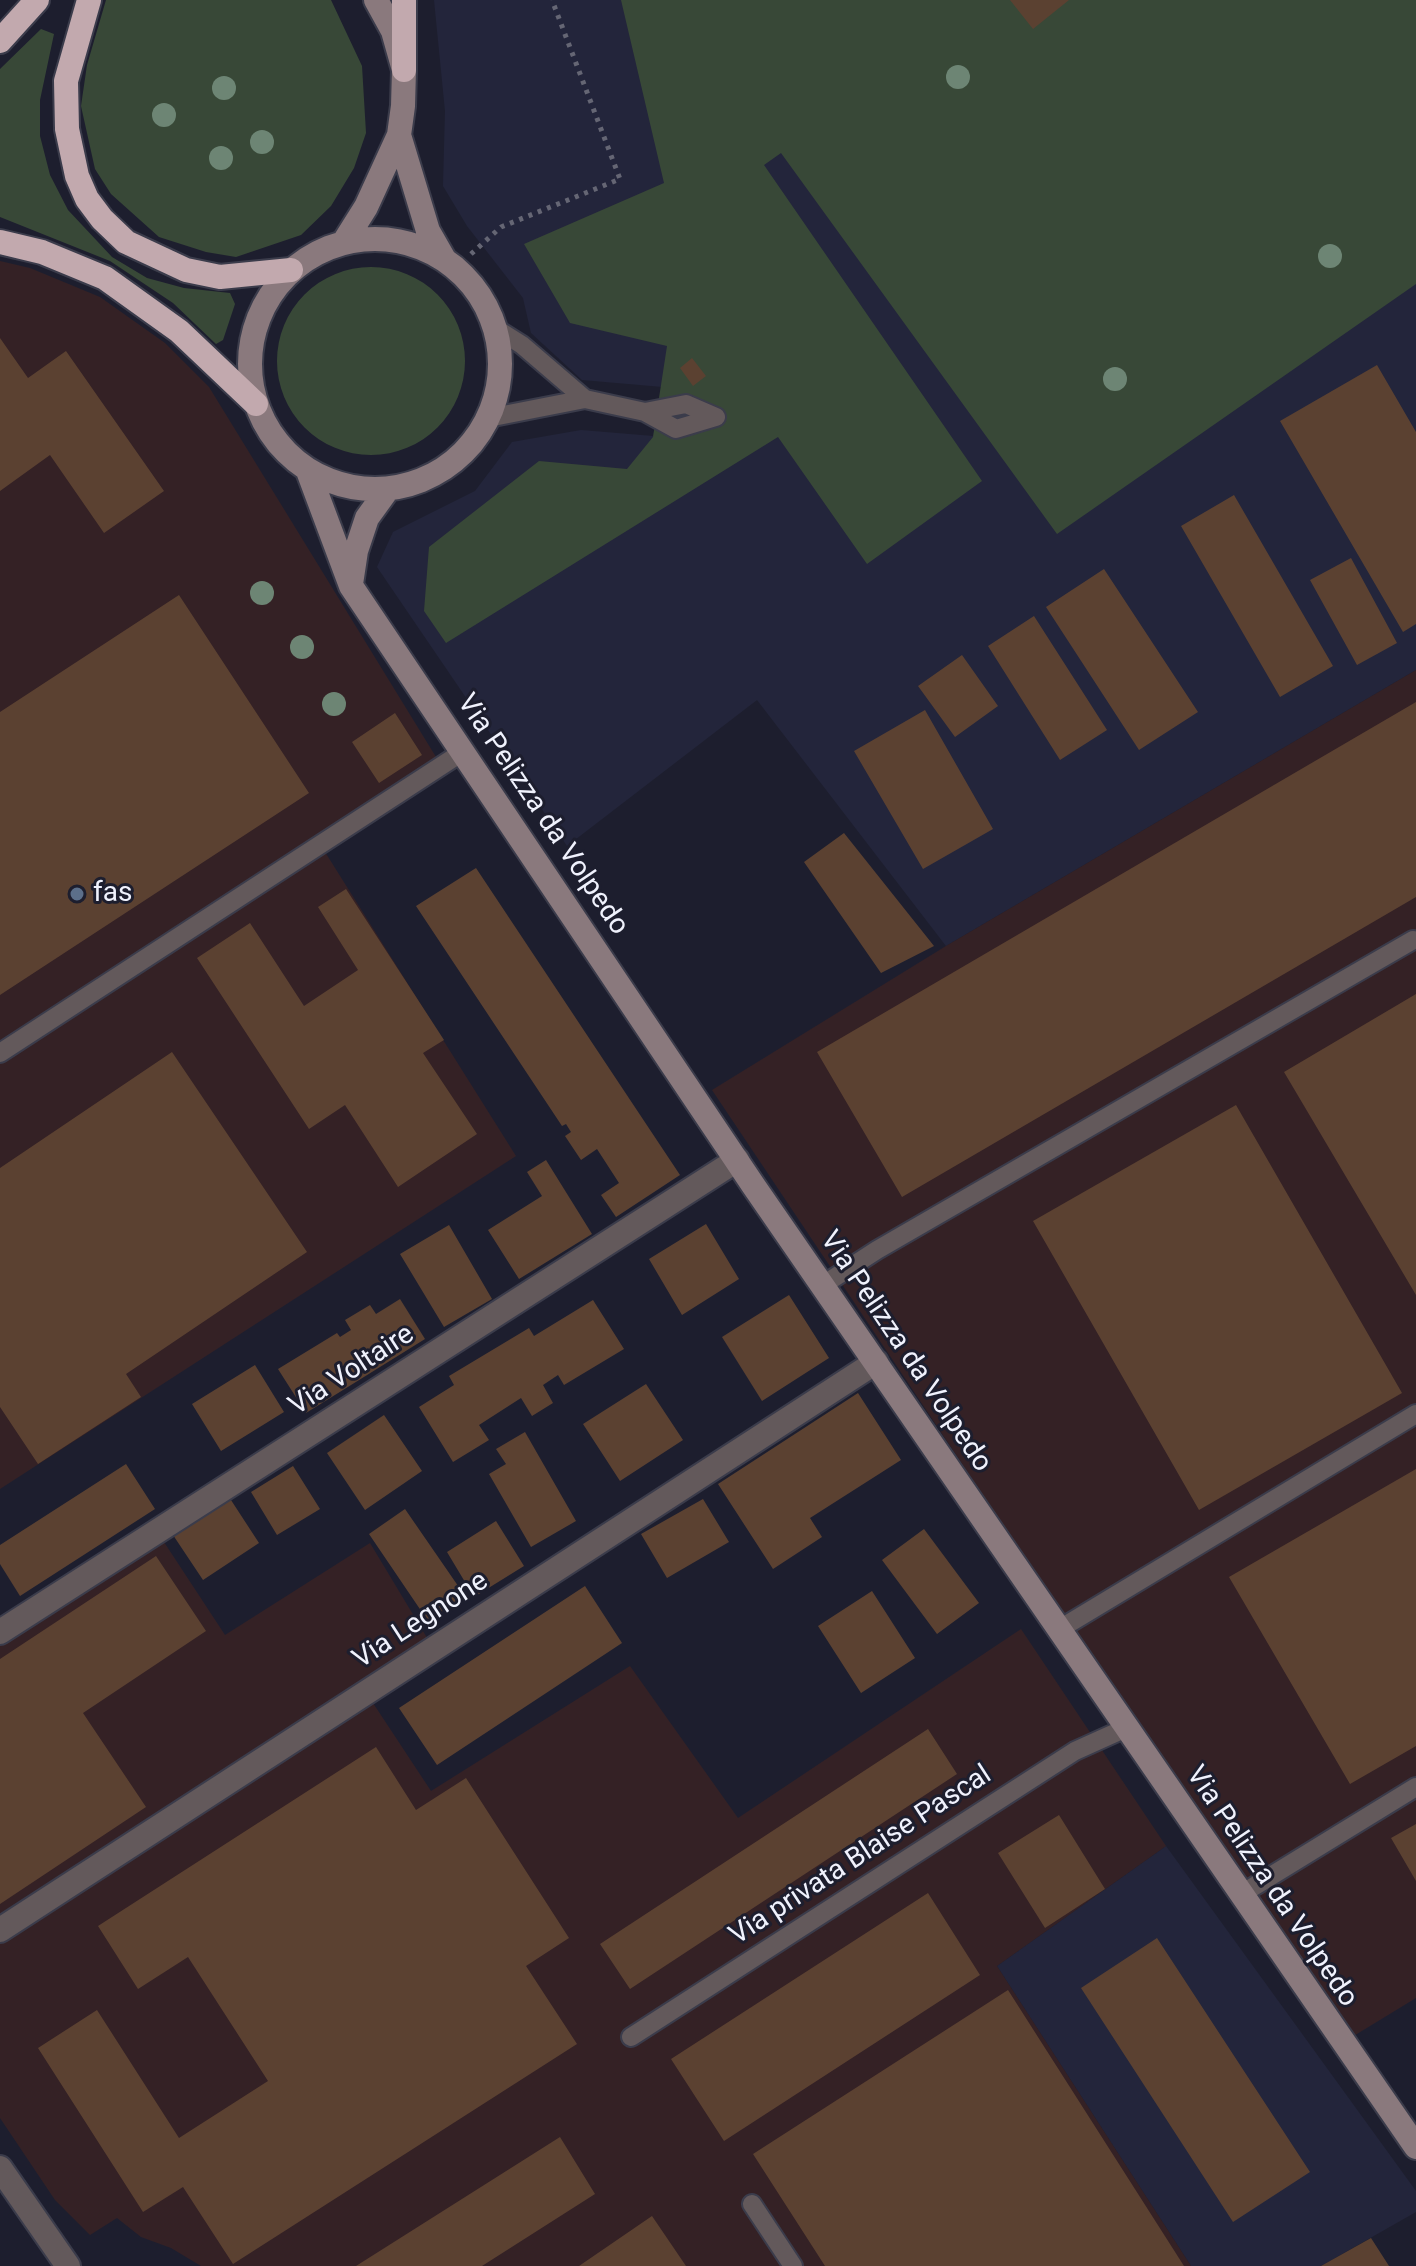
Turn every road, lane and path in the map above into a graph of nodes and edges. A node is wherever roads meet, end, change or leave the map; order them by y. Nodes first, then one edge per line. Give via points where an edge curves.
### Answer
1 (37, 0) edge
2 (89, 0) edge
3 (376, 0) edge
4 (404, 0) edge
5 (552, 0) edge
6 (0, 41) edge
7 (404, 70) junction
8 (399, 135) junction
9 (0, 242) edge
10 (344, 242) junction
11 (450, 263) junction
12 (291, 270) junction
13 (495, 328) junction
14 (585, 399) junction
15 (256, 404) junction
16 (645, 412) dead end
17 (488, 418) junction
18 (308, 471) junction
19 (388, 489) junction
20 (351, 586) junction
21 (464, 751) junction
22 (1413, 940) dead end
23 (0, 1053) edge
24 (737, 1160) junction
25 (823, 1285) junction
26 (876, 1362) junction
27 (1416, 1414) edge
28 (1058, 1630) junction
29 (0, 1632) edge
30 (1126, 1728) junction
31 (1416, 1787) edge
32 (1240, 1895) junction
33 (0, 1930) edge
34 (631, 2037) dead end
35 (1416, 2147) edge
36 (0, 2168) edge
37 (752, 2204) dead end
38 (68, 2266) edge
39 (793, 2266) edge

1 - 6 highway
2 - 12 highway via 66,81 67,129 77,176 94,209 126,242 186,270 220,277
3 - 7 street via 393,31
4 - 7 highway
5 - 11 path via 620,179 501,227
7 - 8 street
8 - 10 street
8 - 11 street via 428,231
9 - 15 highway via 42,252 105,278 179,331
10 - 11 street via 395,239
10 - 12 street
11 - 13 street via 484,301
12 - 15 street via 262,307 253,332 249,355
13 - 14 lane
13 - 17 street via 500,375
14 - 16 lane
14 - 17 lane
15 - 18 street via 287,454
17 - 19 street via 464,454 445,469
18 - 19 street via 349,487
18 - 20 street, Via Pelizza da Volpedo
19 - 20 street via 367,518
20 - 21 street, Via Pelizza da Volpedo
21 - 23 lane
21 - 24 street, Via Pelizza da Volpedo
22 - 25 lane
24 - 25 street, Via Pelizza da Volpedo
24 - 29 street, Via Voltaire
25 - 26 street, Via Pelizza da Volpedo
26 - 28 street, Via Pelizza da Volpedo
26 - 33 street, Via Legnone
27 - 28 lane
28 - 30 street, Via Pelizza da Volpedo
30 - 32 street, Via Pelizza da Volpedo
30 - 34 lane, Via privata Blaise Pascal via 1075,1751
31 - 32 lane
32 - 35 street, Via Pelizza da Volpedo
36 - 38 street
37 - 39 lane

